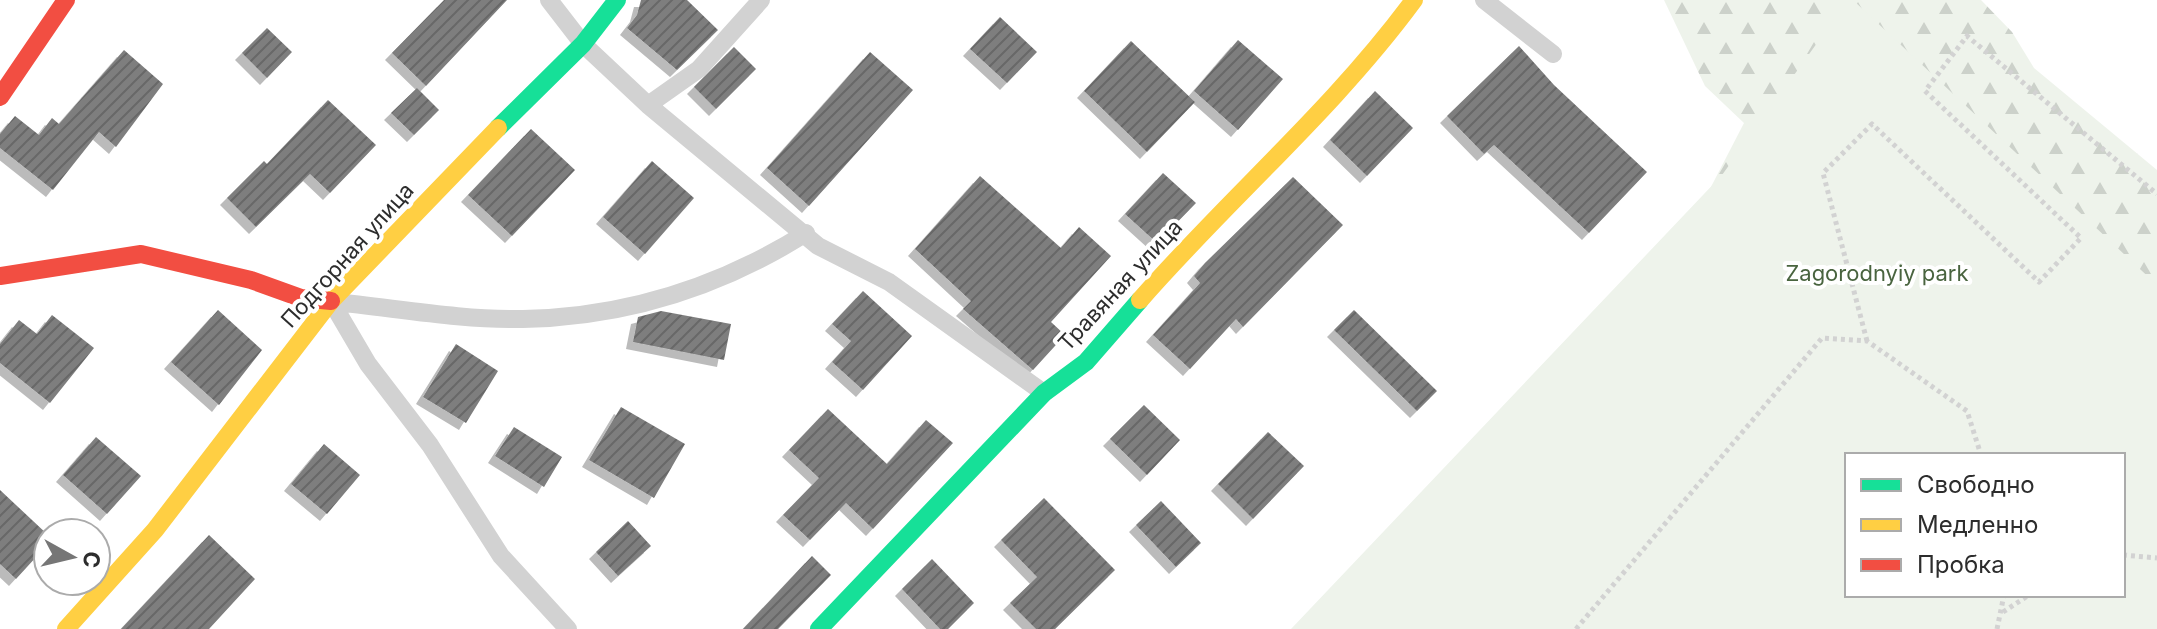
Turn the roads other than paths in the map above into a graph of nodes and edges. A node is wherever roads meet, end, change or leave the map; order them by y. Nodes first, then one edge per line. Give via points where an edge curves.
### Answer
1 (66, 0) edge
2 (549, 0) edge
3 (617, 0) edge
4 (761, 0) edge
5 (1414, 0) edge
6 (1484, 0) edge
7 (583, 44) junction
8 (1553, 54) dead end
9 (0, 97) edge
10 (648, 105) junction
11 (806, 233) junction
12 (0, 276) edge
13 (331, 301) junction
14 (1044, 393) junction
15 (66, 629) edge
16 (568, 629) edge
17 (819, 629) edge

1 - 9 street
2 - 7 lane
3 - 7 street, Подгорная улица
4 - 10 lane via 699,69
5 - 14 street, Травяная улица via 1375,53 1302,134 1187,246 1086,362
6 - 8 lane
7 - 10 lane
7 - 13 street, Подгорная улица
10 - 11 lane
11 - 13 lane via 757,264 689,291 578,314 523,319
11 - 14 lane via 818,246 889,282
12 - 13 street via 141,254 251,280 301,298
13 - 15 street, Подгорная улица via 155,530
13 - 16 lane via 368,364 430,445 501,556
14 - 17 street, Травяная улица

